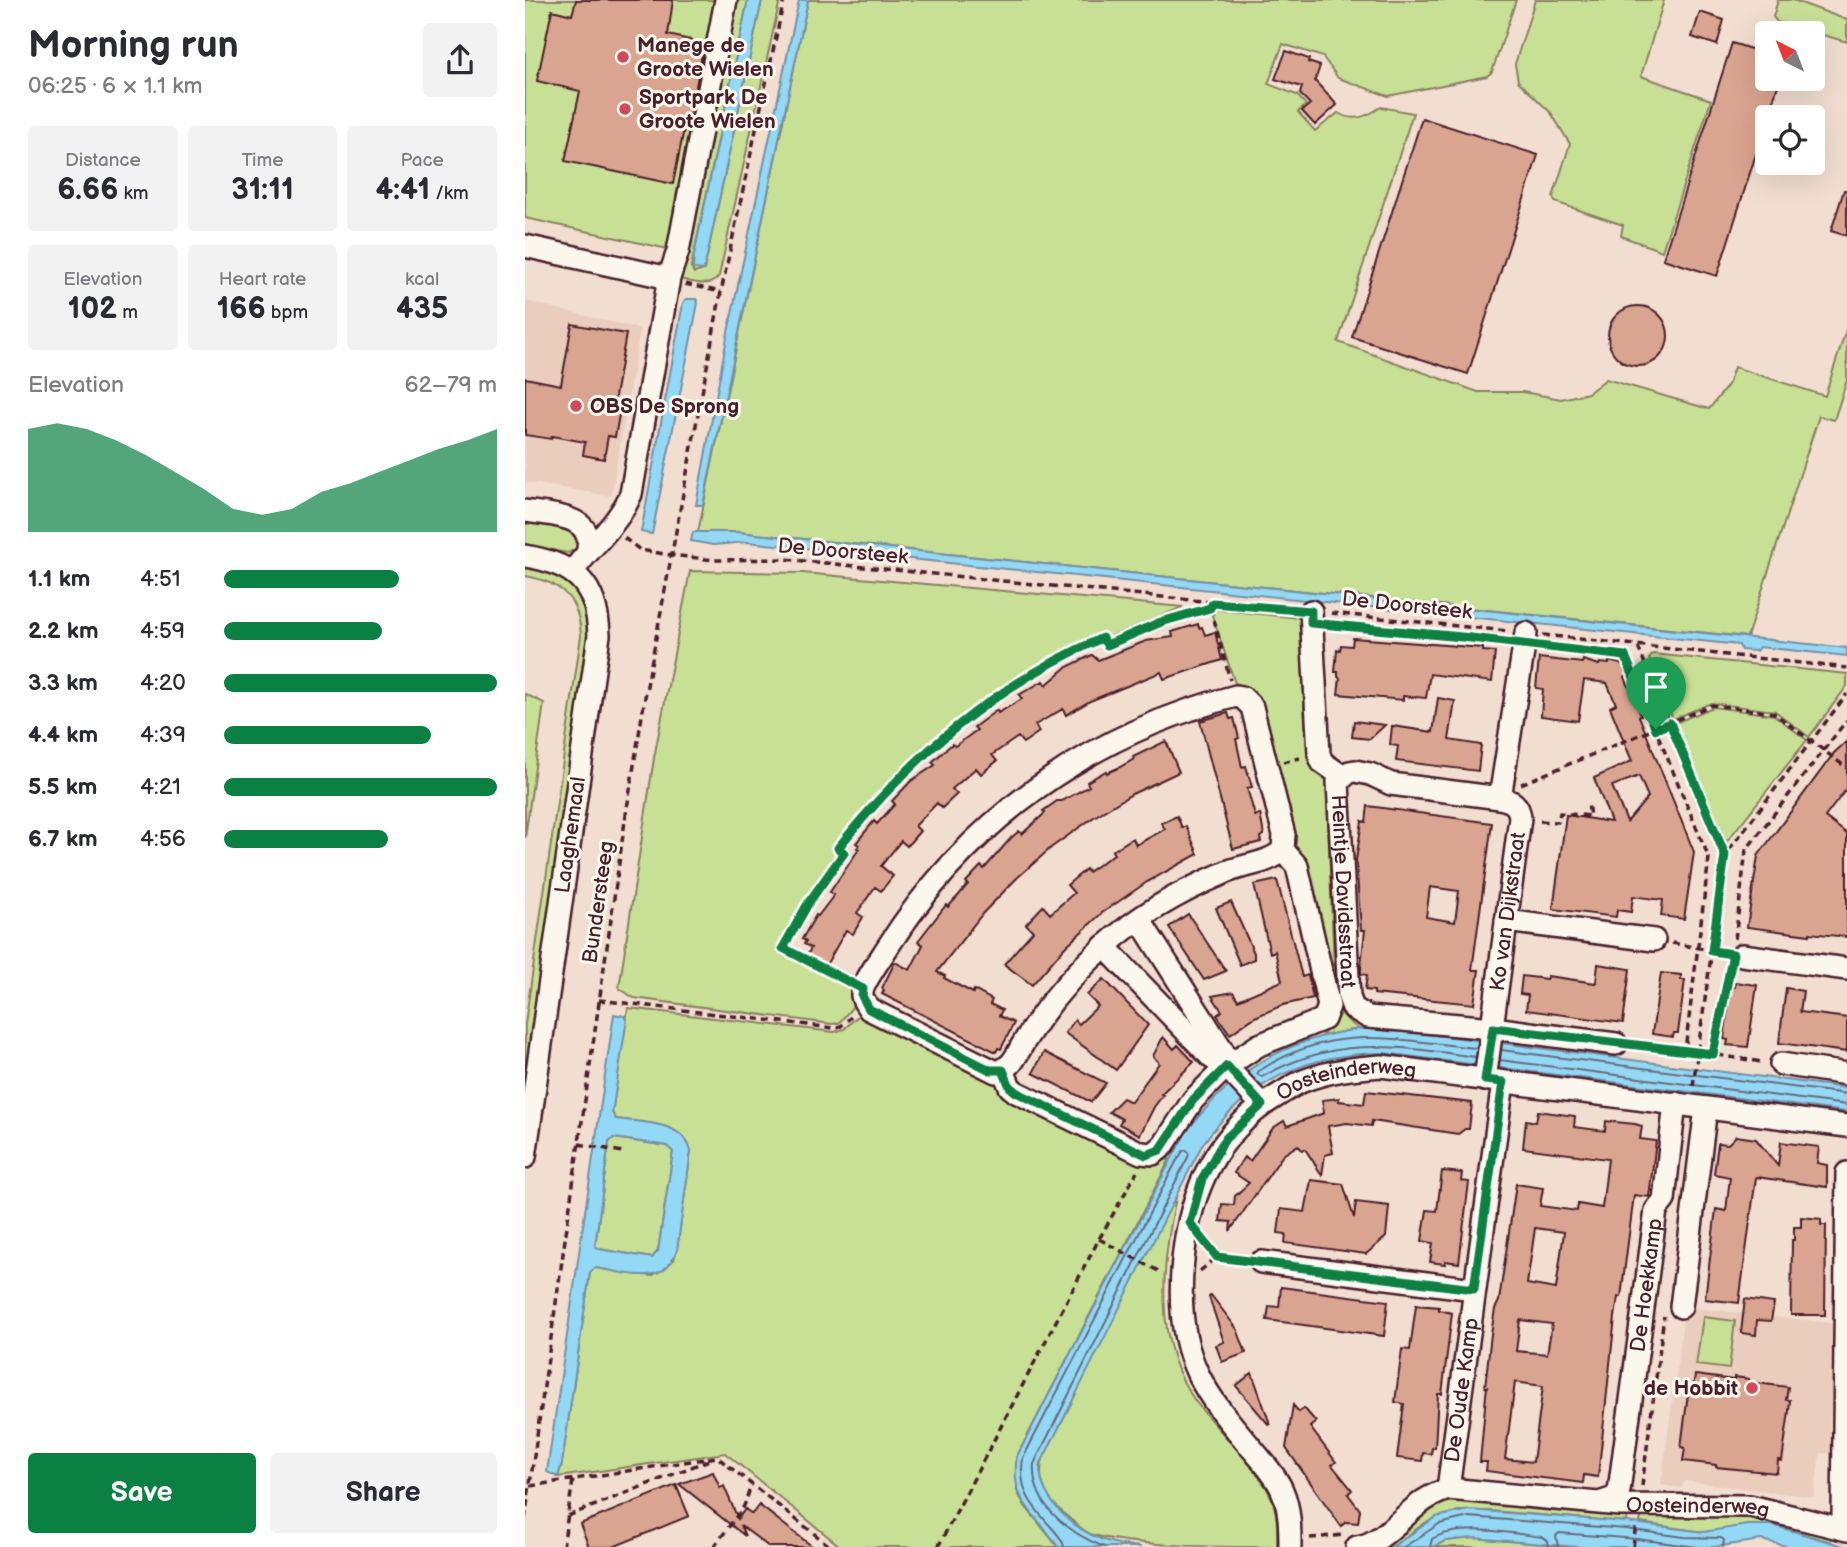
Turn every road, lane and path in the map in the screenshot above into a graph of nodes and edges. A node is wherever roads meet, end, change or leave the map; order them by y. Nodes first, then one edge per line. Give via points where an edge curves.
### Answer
1 (726, 0) edge
2 (785, 0) edge
3 (525, 247) edge
4 (669, 278) junction
5 (721, 292) junction
6 (525, 511) edge
7 (588, 549) junction
8 (671, 555) junction
9 (525, 556) edge
10 (572, 572) junction
11 (1212, 606) junction
12 (1311, 617) junction
13 (1525, 639) junction
14 (1638, 646) junction
15 (1847, 668) edge
16 (1847, 694) edge
17 (1236, 695) junction
18 (1847, 720) edge
19 (1670, 723) junction
20 (1656, 729) junction
21 (1811, 741) junction
22 (1823, 750) junction
23 (1319, 754) junction
24 (1267, 766) junction
25 (1847, 768) edge
26 (1342, 776) junction
27 (1501, 792) junction
28 (1588, 804) dead end
29 (1520, 818) junction
30 (1283, 850) junction
31 (1725, 855) junction
32 (1139, 919) junction
33 (1506, 921) junction
34 (1654, 940) joint
35 (1104, 946) junction
36 (1699, 946) junction
37 (1712, 951) junction
38 (1737, 954) junction
39 (1847, 968) edge
40 (863, 996) junction
41 (599, 1000) junction
42 (1492, 1033) junction
43 (1616, 1044) joint
44 (1685, 1050) junction
45 (1697, 1052) junction
46 (1713, 1054) junction
47 (1781, 1065) joint
48 (1003, 1070) junction
49 (1231, 1071) junction
50 (1847, 1074) edge
51 (1491, 1077) junction
52 (1691, 1102) junction
53 (1262, 1105) junction
54 (1847, 1126) edge
55 (579, 1144) junction
56 (1154, 1150) junction
57 (623, 1152) dead end
58 (525, 1157) edge
59 (1847, 1173) edge
60 (1099, 1240) junction
61 (1202, 1251) dead end
62 (1261, 1262) joint
63 (1199, 1263) dead end
64 (1148, 1266) dead end
65 (1197, 1274) dead end
66 (1474, 1289) junction
67 (1681, 1307) dead end
68 (717, 1457) junction
69 (573, 1479) junction
70 (752, 1483) junction
71 (530, 1486) junction
72 (1448, 1489) junction
73 (1602, 1502) junction
74 (568, 1516) junction
75 (1637, 1516) dead end
76 (525, 1520) edge
77 (1847, 1524) edge
78 (1308, 1527) dead end
79 (1847, 1530) edge
80 (563, 1547) edge
81 (714, 1547) edge
82 (831, 1547) edge
83 (938, 1547) edge
84 (1290, 1547) edge
85 (1310, 1547) edge
86 (1357, 1547) edge
87 (1633, 1547) edge

1 - 4 street
2 - 5 path, Bundersteeg
3 - 4 street
4 - 5 path
4 - 7 street via 631,494
5 - 8 path, Bundersteeg
6 - 7 street via 570,518 586,530
7 - 10 street
8 - 11 path, De Doorsteek via 785,559
8 - 41 path, Bundersteeg via 637,743
9 - 10 street, Laaghemaal via 558,563
10 - 58 street, Laaghemaal via 593,596 599,635
11 - 12 path, De Doorsteek
11 - 17 path
11 - 40 path via 1107,645 1102,638 1067,653 963,720 870,807 838,848 844,853 783,948
12 - 13 path
12 - 13 path, De Doorsteek
12 - 23 street
13 - 14 path, De Doorsteek
13 - 20 path via 1625,656
13 - 27 street
14 - 15 path, De Doorsteek
14 - 19 path
16 - 21 path
17 - 24 street via 1252,707
17 - 40 street via 1195,706 1117,738 1007,810 975,838 924,896 902,925
18 - 22 path
19 - 20 path
19 - 21 path via 1712,705 1775,713
19 - 31 path
20 - 27 path
20 - 36 path via 1709,858
21 - 22 path
21 - 31 path
22 - 25 path
22 - 38 path via 1746,850
23 - 24 path
23 - 26 street, Heintje Davidsstraat via 1322,762
24 - 30 street via 1284,835
26 - 27 street, Heintje Davidsstraat via 1355,771 1391,785
26 - 42 street, Heintje Davidsstraat via 1337,789 1353,1008 1368,1017
27 - 29 street, Ko van Dijkstraat via 1517,806
28 - 29 path via 1590,816 1560,813 1558,822
29 - 33 street, Ko van Dijkstraat
30 - 32 street via 1199,884
30 - 49 street via 1297,866 1328,1013 1317,1022 1259,1045
31 - 37 path
32 - 35 street
32 - 49 street via 1223,1051
33 - 34 street
33 - 42 street, Ko van Dijkstraat
34 - 36 path
35 - 48 street via 1048,1006 1011,1065
35 - 49 street via 1212,1058
36 - 37 path
36 - 44 path
37 - 38 path
37 - 45 path
38 - 39 street
38 - 46 path
40 - 41 path via 848,1021 833,1028
40 - 48 street via 869,1009 990,1070
41 - 55 path, Bundersteeg
42 - 43 street
42 - 51 street, Ko van Dijkstraat
43 - 44 path
44 - 45 path
45 - 46 path
45 - 52 path
46 - 47 path
47 - 50 street
48 - 56 street via 1016,1092
49 - 53 street
49 - 56 street via 1193,1100
51 - 52 street, Oosteinderweg
51 - 53 street, Oosteinderweg via 1381,1066 1345,1069 1302,1081
51 - 66 street, De Oude Kamp
52 - 54 street, Oosteinderweg
52 - 67 street, De Hoekkamp
52 - 73 street, De Hoekkamp via 1664,1199 1656,1210 1619,1491
53 - 84 street, Oosteinderweg via 1225,1139 1202,1179 1184,1249 1181,1308 1198,1374 1216,1405 1282,1489
55 - 57 path
55 - 71 path, Bundersteeg
56 - 60 path
59 - 77 street via 1843,1515
60 - 64 path
60 - 83 path
61 - 62 path via 1204,1240 1217,1257
62 - 66 street
63 - 65 path
66 - 72 street, De Oude Kamp
68 - 69 path
68 - 70 path
68 - 74 path
69 - 71 path
69 - 74 path
70 - 81 path via 744,1506
70 - 82 path
71 - 76 path, Bundersteeg
72 - 73 street, Oosteinderweg
72 - 86 street via 1419,1503 1374,1541
73 - 79 street, Oosteinderweg via 1750,1506
74 - 80 path
75 - 87 path
78 - 85 path

